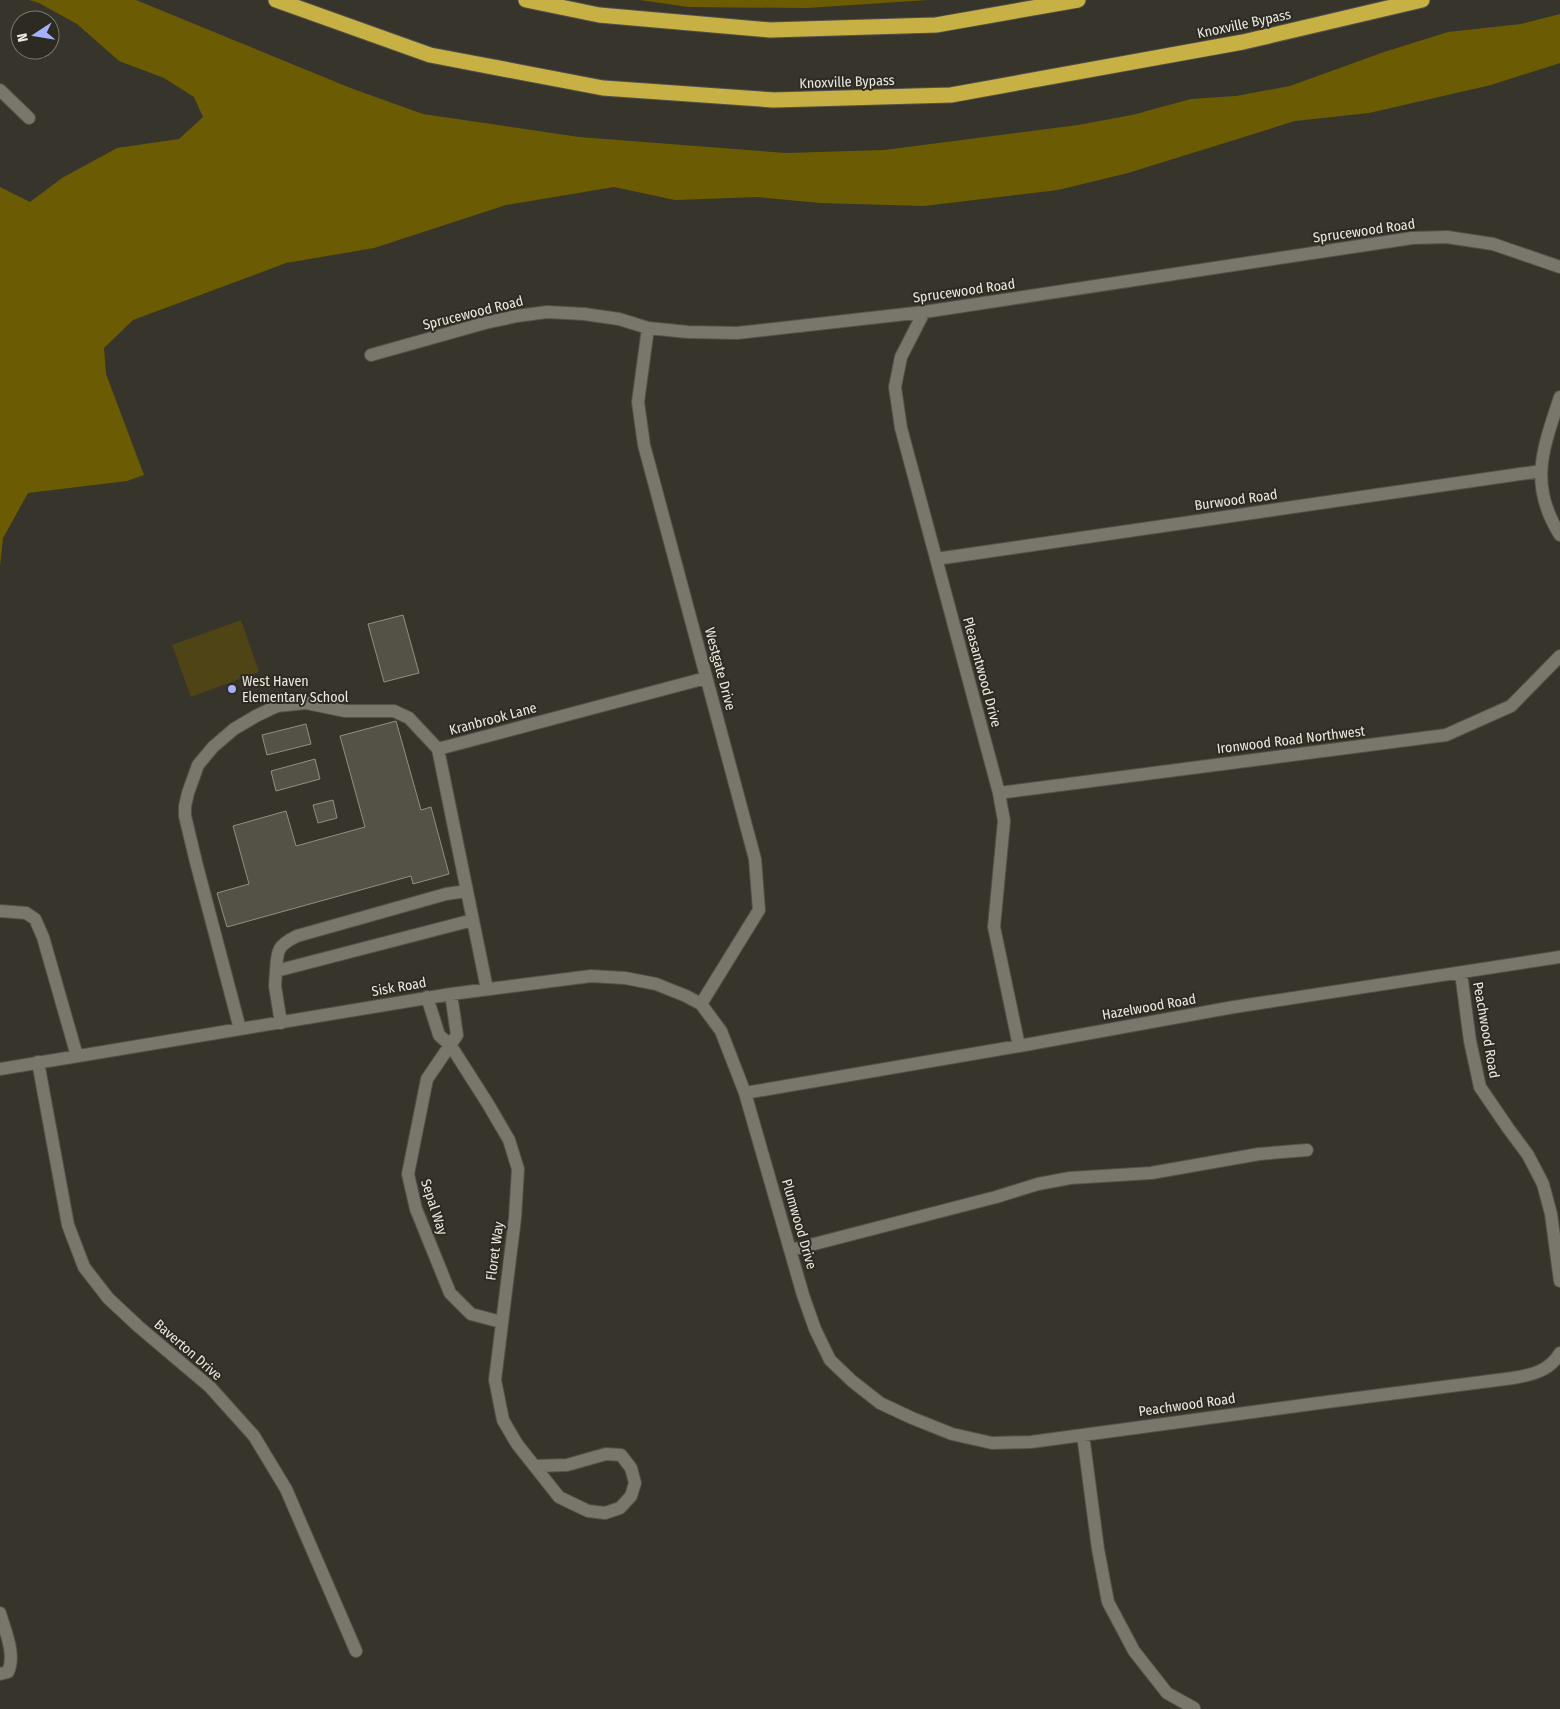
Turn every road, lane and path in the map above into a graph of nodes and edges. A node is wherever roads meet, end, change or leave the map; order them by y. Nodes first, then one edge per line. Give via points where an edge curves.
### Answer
1 (276, 0) edge
2 (526, 0) edge
3 (1078, 0) edge
4 (1422, 0) edge
5 (0, 90) edge
6 (29, 118) dead end
7 (1560, 267) edge
8 (924, 312) junction
9 (648, 328) junction
10 (372, 355) dead end
11 (1560, 396) edge
12 (1540, 471) junction
13 (1560, 535) edge
14 (936, 559) junction
15 (1560, 656) edge
16 (706, 678) junction
17 (438, 749) junction
18 (999, 793) junction
19 (467, 891) junction
20 (0, 911) edge
21 (473, 920) junction
22 (1560, 957) edge
23 (276, 971) junction
24 (1461, 973) junction
25 (487, 989) junction
26 (451, 994) junction
27 (427, 997) junction
28 (701, 1004) junction
29 (281, 1022) junction
30 (240, 1029) junction
31 (451, 1046) junction
32 (1019, 1046) junction
33 (77, 1056) junction
34 (38, 1062) junction
35 (0, 1069) edge
36 (745, 1093) junction
37 (1307, 1150) dead end
38 (791, 1250) junction
39 (1560, 1281) edge
40 (501, 1322) junction
41 (1560, 1353) edge
42 (830, 1360) joint
43 (1083, 1435) junction
44 (535, 1466) junction
45 (0, 1613) edge
46 (356, 1651) dead end
47 (0, 1674) edge
48 (1194, 1708) edge

1 - 4 highway, Knoxville Bypass via 430,55 603,88 774,100 951,95 1243,42
2 - 3 highway via 599,16 770,30 936,25
5 - 6 street
7 - 8 street, Sprucewood Road via 1493,244 1447,237 1412,238
8 - 9 street, Sprucewood Road via 737,333
8 - 14 street, Pleasantwood Drive via 901,356 896,386 901,428
9 - 10 street, Sprucewood Road via 618,319 547,312 517,316
9 - 16 street, Westgate Drive via 638,402 644,445
11 - 12 street
12 - 13 street via 1543,500
12 - 14 street, Burwood Road
14 - 18 street, Pleasantwood Drive
15 - 18 street, Ironwood Road Northwest via 1511,706 1446,735
16 - 17 street, Kranbrook Lane
16 - 28 street, Westgate Drive via 755,859 759,910
17 - 19 street, Kranbrook Lane
17 - 30 street via 409,718 394,712 345,711 306,703 277,706 256,716 234,729 198,765 188,793 185,816
18 - 32 street, Pleasantwood Drive via 1004,821 994,927
19 - 21 street, Kranbrook Lane
19 - 23 street via 297,936 280,947
20 - 33 street via 26,913 35,919 43,936
21 - 23 street
21 - 25 street, Kranbrook Lane
22 - 24 street, Hazelwood Road
23 - 29 street
24 - 32 street, Hazelwood Road via 1234,1007
24 - 39 street, Peachwood Road via 1480,1087 1528,1155 1543,1184
25 - 26 street, Sisk Road
25 - 28 street, Sisk Road via 591,976 624,978 656,984
26 - 27 street, Sisk Road
26 - 31 street via 457,1035
27 - 29 street, Sisk Road
27 - 31 street, Floret Way via 439,1035
28 - 36 street, Sisk Road via 721,1031
29 - 30 street, Sisk Road
30 - 33 street, Sisk Road
31 - 40 street, Floret Way via 509,1140 518,1169
31 - 40 street, Sepal Way via 427,1079 408,1174 416,1209 450,1293 471,1314
32 - 36 street, Hazelwood Road
33 - 34 street, Sisk Road
34 - 35 street, Sisk Road
34 - 46 street, Baverton Drive via 68,1224 84,1267 108,1298 210,1387 254,1436 286,1489
36 - 38 street, Plumwood Drive
37 - 38 street via 1259,1154 1151,1173 1070,1178 1038,1184 996,1198
38 - 42 street, Plumwood Drive via 815,1329
40 - 44 street, Floret Way via 495,1380 503,1420
41 - 43 street, Peachwood Road via 1555,1363 1534,1374 1513,1378
42 - 43 street, Peachwood Road via 880,1403 952,1434 992,1443
43 - 48 street via 1108,1602 1134,1651 1167,1693
44 - 44 street, Floret Way via 559,1496 588,1511 605,1513 620,1508 632,1496 635,1483 631,1468 621,1455 606,1454 567,1466
45 - 47 street via 12,1664 8,1672

